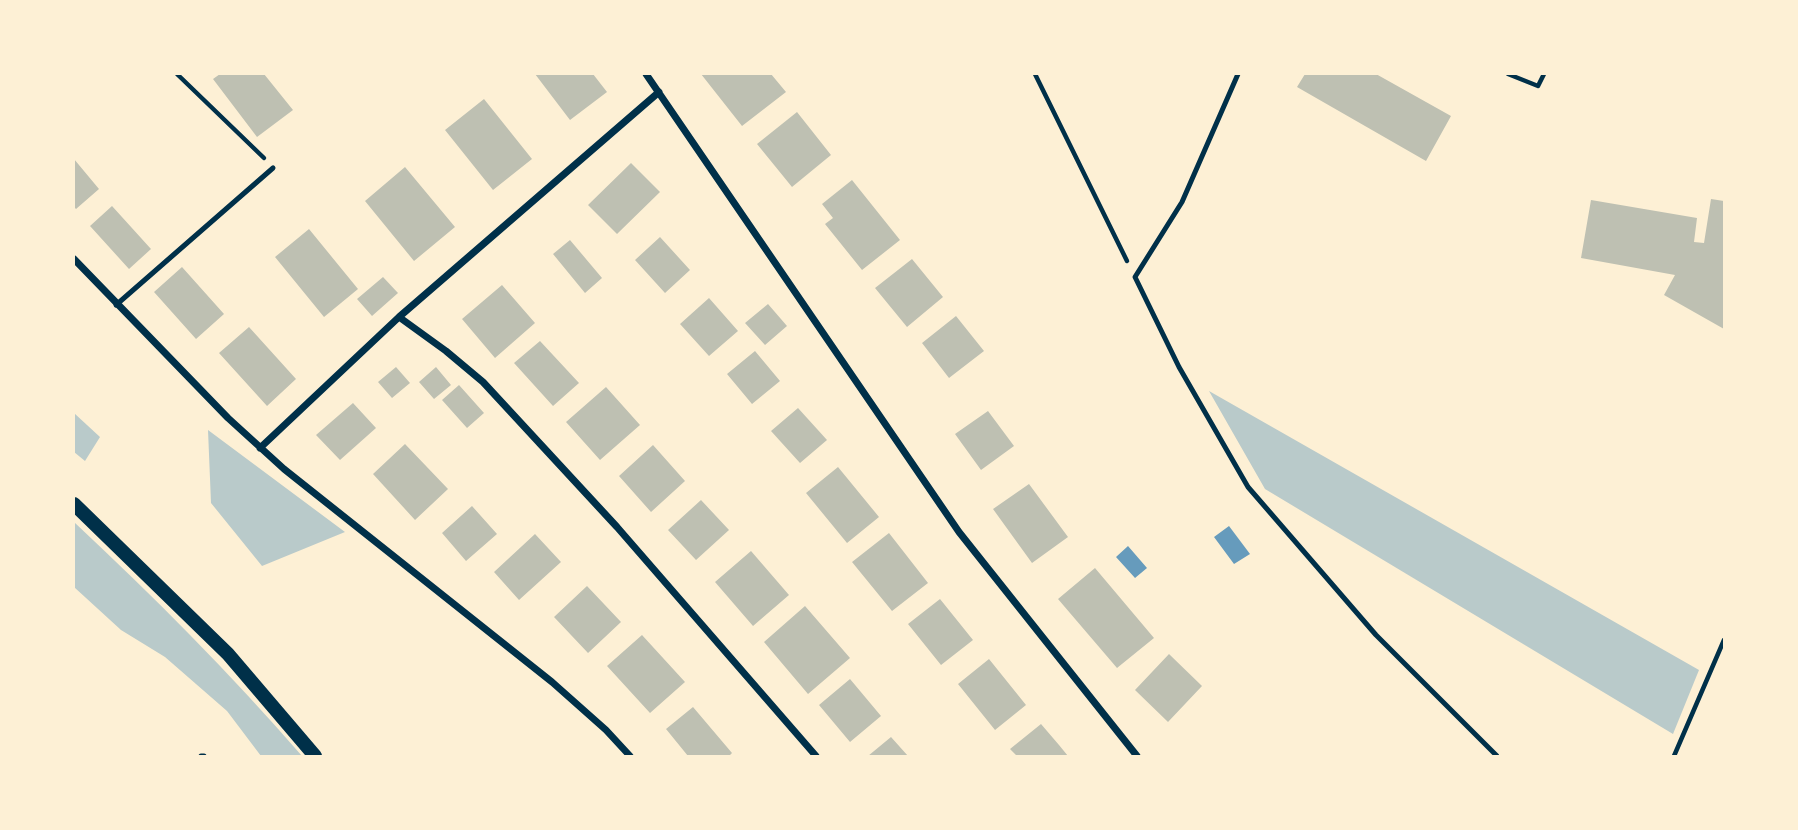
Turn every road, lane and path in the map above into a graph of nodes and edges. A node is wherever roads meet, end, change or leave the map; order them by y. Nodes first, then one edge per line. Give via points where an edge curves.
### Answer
1 (177, 74) edge
2 (646, 74) edge
3 (1035, 74) edge
4 (1238, 74) edge
5 (1508, 74) edge
6 (1544, 74) edge
7 (659, 92) junction
8 (273, 168) joint
9 (74, 259) edge
10 (1135, 277) junction
11 (116, 305) junction
12 (399, 317) junction
13 (260, 448) junction
14 (74, 504) edge
15 (1724, 640) edge
16 (315, 757) edge
17 (630, 757) edge
18 (817, 757) edge
19 (1137, 757) edge
20 (1497, 757) edge
21 (1674, 757) edge

1 - 8 path
2 - 7 street
3 - 10 path
4 - 10 lane via 1182,202
5 - 6 path via 1538,86
7 - 12 street
7 - 19 street via 959,532
8 - 11 lane
9 - 11 street
10 - 20 lane via 1179,367 1248,487 1376,635
11 - 13 street
12 - 13 street
12 - 18 street via 483,382 626,537
13 - 17 street via 552,682
14 - 16 main road via 228,654
15 - 21 path

